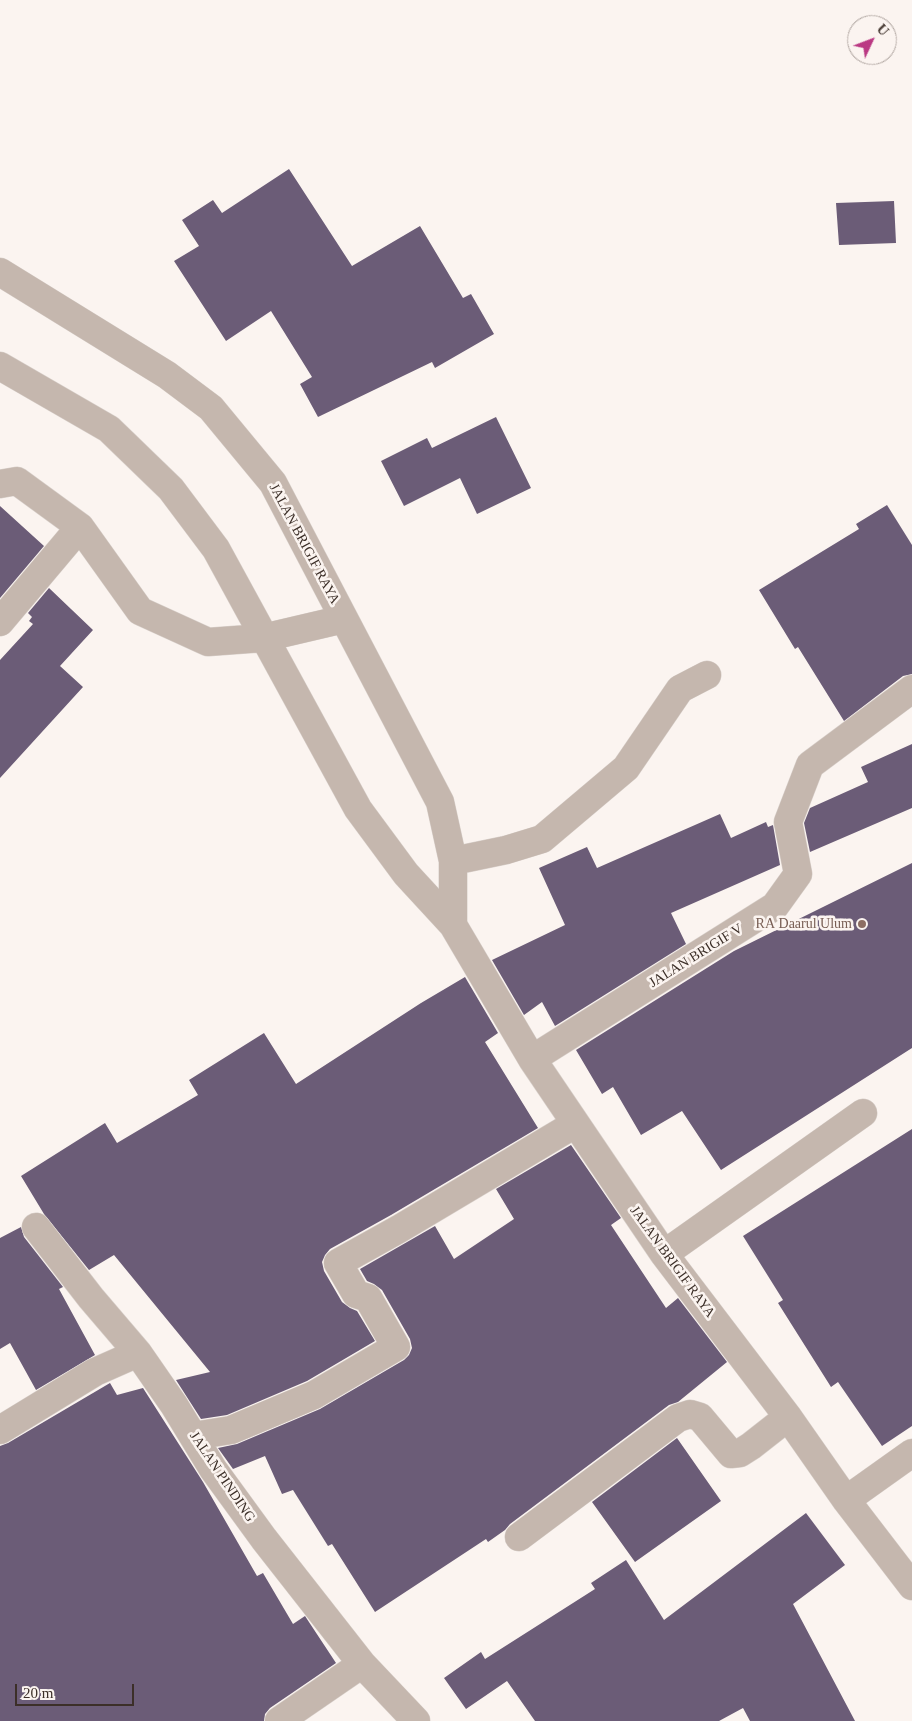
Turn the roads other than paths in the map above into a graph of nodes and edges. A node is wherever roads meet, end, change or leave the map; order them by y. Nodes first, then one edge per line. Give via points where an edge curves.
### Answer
1 (0, 272) edge
2 (0, 366) edge
3 (0, 484) edge
4 (80, 527) junction
5 (344, 619) junction
6 (0, 622) edge
7 (263, 638) junction
8 (707, 675) dead end
9 (912, 689) edge
10 (453, 861) junction
11 (453, 925) junction
12 (532, 1060) junction
13 (863, 1113) dead end
14 (575, 1124) junction
15 (36, 1227) dead end
16 (664, 1254) junction
17 (138, 1353) junction
18 (788, 1417) junction
19 (0, 1430) edge
20 (193, 1436) junction
21 (912, 1453) edge
22 (846, 1500) junction
23 (519, 1537) dead end
24 (912, 1586) edge
25 (362, 1664) junction
26 (279, 1721) edge
27 (416, 1721) edge

1 - 5 street, JALAN BRIGIF RAYA via 167,375 210,408 273,483
2 - 7 street, JALAN BRIGIF RAYA via 109,430 171,489 216,549
3 - 4 street via 17,481
4 - 6 street
4 - 7 street via 140,610 208,642
5 - 7 street
5 - 10 street, JALAN BRIGIF RAYA via 440,802
7 - 11 street, JALAN BRIGIF RAYA via 358,809 406,874
8 - 10 street via 680,689 626,768 542,838 506,850
9 - 12 street, JALAN BRIGIF V via 810,765 788,822 798,874 776,906
10 - 11 street, JALAN BRIGIF RAYA
11 - 12 street, JALAN BRIGIF RAYA
12 - 14 street, JALAN BRIGIF RAYA
13 - 16 street
14 - 16 street, JALAN BRIGIF RAYA
14 - 20 street via 338,1263 356,1294 368,1298 396,1347 314,1395 231,1430
15 - 17 street, JALAN PINDING
16 - 18 street, JALAN BRIGIF RAYA
17 - 19 street via 96,1372
17 - 20 street, JALAN PINDING
18 - 22 street, JALAN BRIGIF RAYA
18 - 23 street via 751,1446 731,1454 700,1416 690,1414 678,1418
20 - 25 street, JALAN PINDING via 264,1538
21 - 22 street
22 - 24 street, JALAN BRIGIF RAYA
25 - 26 street
25 - 27 street, JALAN PINDING

